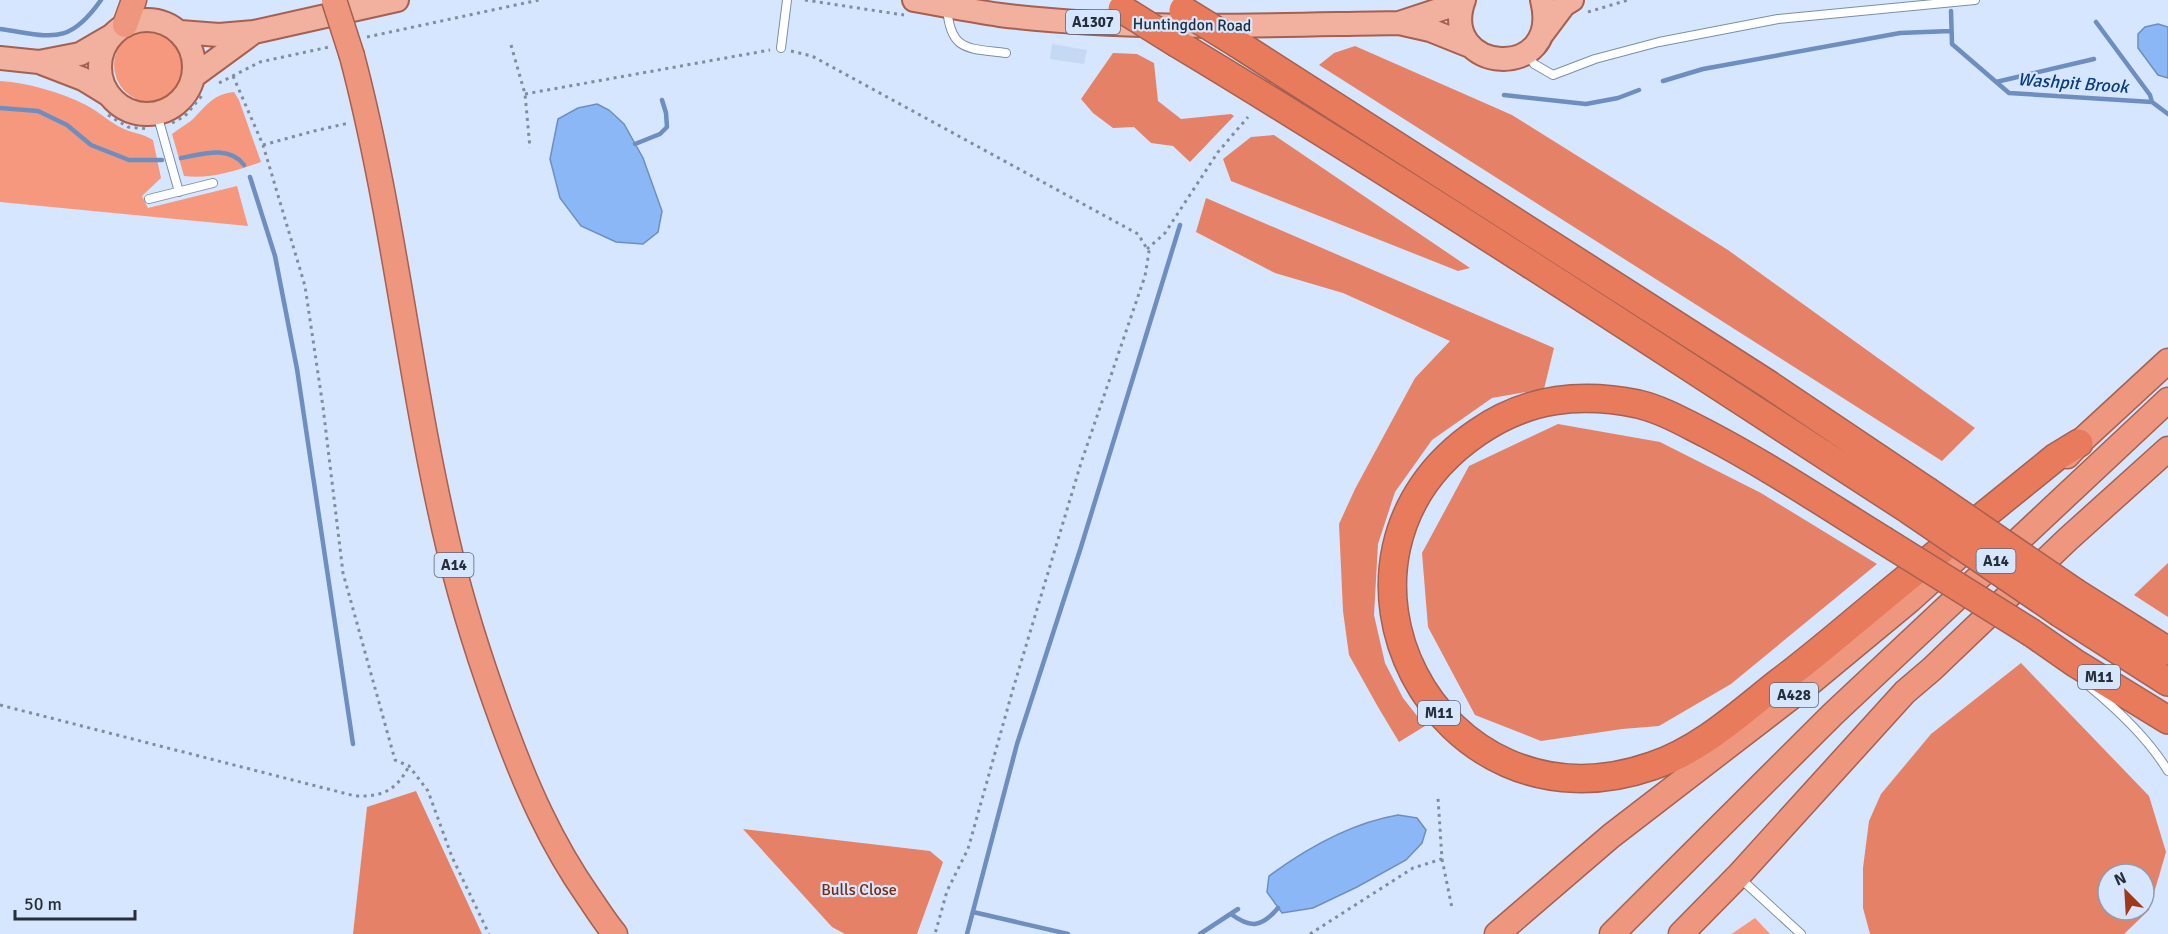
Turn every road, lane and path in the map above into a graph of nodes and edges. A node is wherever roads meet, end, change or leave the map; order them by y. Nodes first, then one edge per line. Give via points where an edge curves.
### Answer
1 (134, 0) edge
2 (334, 0) edge
3 (397, 0) edge
4 (539, 0) edge
5 (787, 0) edge
6 (914, 0) edge
7 (1542, 0) edge
8 (1628, 0) edge
9 (1975, 0) edge
10 (1463, 1) edge
11 (1115, 5) edge
12 (1175, 5) edge
13 (947, 6) junction
14 (1577, 7) edge
15 (1399, 23) junction
16 (118, 30) junction
17 (180, 32) junction
18 (254, 32) junction
19 (1543, 33) junction
20 (510, 45) dead end
21 (351, 46) junction
22 (1470, 46) junction
23 (781, 48) junction
24 (1006, 53) dead end
25 (1527, 53) junction
26 (0, 58) edge
27 (39, 62) junction
28 (233, 76) junction
29 (201, 82) junction
30 (216, 84) dead end
31 (525, 94) junction
32 (105, 103) junction
33 (1248, 117) dead end
34 (369, 120) junction
35 (159, 121) junction
36 (263, 145) junction
37 (530, 148) dead end
38 (213, 183) dead end
39 (179, 192) junction
40 (149, 199) dead end
41 (1147, 249) junction
42 (2168, 361) edge
43 (2163, 404) edge
44 (2079, 443) junction
45 (2168, 448) edge
46 (1918, 500) junction
47 (2032, 633) junction
48 (2168, 651) edge
49 (2064, 666) dead end
50 (2168, 682) edge
51 (2086, 683) dead end
52 (1905, 692) junction
53 (0, 705) edge
54 (2168, 720) edge
55 (409, 766) junction
56 (2168, 771) edge
57 (1438, 798) dead end
58 (1442, 859) junction
59 (1738, 876) junction
60 (1452, 909) dead end
61 (489, 934) edge
62 (615, 934) edge
63 (935, 934) edge
64 (1310, 934) edge
65 (1497, 934) edge
66 (1612, 934) edge
67 (1681, 934) edge
68 (1801, 934) edge

1 - 16 highway
2 - 21 highway, A14, bridge
3 - 18 main road
4 - 21 path via 419,24
5 - 23 lane
6 - 13 main road, Huntingdon Road / A1307
7 - 19 main road
8 - 14 path
9 - 25 lane via 1778,19 1659,42 1553,75 1534,64
10 - 15 main road, Huntingdon Road / A1307
10 - 22 main road via 1461,26
11 - 46 highway, M11, bridge via 1602,310
12 - 46 highway, M11, bridge via 1768,384
13 - 15 main road, Huntingdon Road / A1307 via 1000,15 1090,22
13 - 24 lane via 955,40 975,49
14 - 19 main road via 1564,5
15 - 22 main road, Huntingdon Road / A1307
16 - 17 main road via 139,20 154,20
16 - 27 main road via 80,54
16 - 32 main road via 103,50 100,65
17 - 18 main road
17 - 29 main road via 190,45
18 - 29 main road
19 - 25 main road
20 - 31 path
21 - 28 path via 260,62
21 - 34 highway, A14
22 - 25 main road, Huntingdon Road via 1496,60 1510,60
23 - 31 path
23 - 41 path via 812,56 1138,234
26 - 27 main road
27 - 32 main road via 83,79
28 - 30 path
28 - 36 path
29 - 35 main road
29 - 35 path via 185,116
31 - 37 path
32 - 35 main road
32 - 35 path via 128,127 139,129
33 - 41 path via 1218,152 1165,232
34 - 36 path
34 - 62 highway, A14 via 430,458 450,553 482,665 532,799 567,865
35 - 39 lane
36 - 55 path via 304,286 343,573 395,760
38 - 39 lane
39 - 40 lane
41 - 63 path via 1145,276 1082,463 968,849 947,891
42 - 44 highway
43 - 52 highway via 2127,453 1926,662
43 - 66 highway, A14 via 1833,714
44 - 47 highway, M11, bridge via 2056,457 1875,605 1834,640 1704,741 1634,772 1588,778 1543,776 1484,753 1455,729 1419,686 1404,651 1395,615 1393,580 1399,540 1414,501 1446,456 1497,419 1534,404 1576,399 1616,401 1672,416 1741,451 1883,540
44 - 65 highway, A428 via 2061,465 1910,600 1811,682 1611,836
45 - 52 highway
46 - 48 highway, M11, bridge
46 - 50 highway, M11, bridge via 2060,613
47 - 49 lane
47 - 54 highway, M11
51 - 56 lane via 2128,721
52 - 59 highway
53 - 55 path via 355,796 372,796 393,789
55 - 61 path via 428,791 452,857
57 - 58 path
58 - 60 path
58 - 64 path via 1413,868
59 - 67 highway
59 - 68 lane

